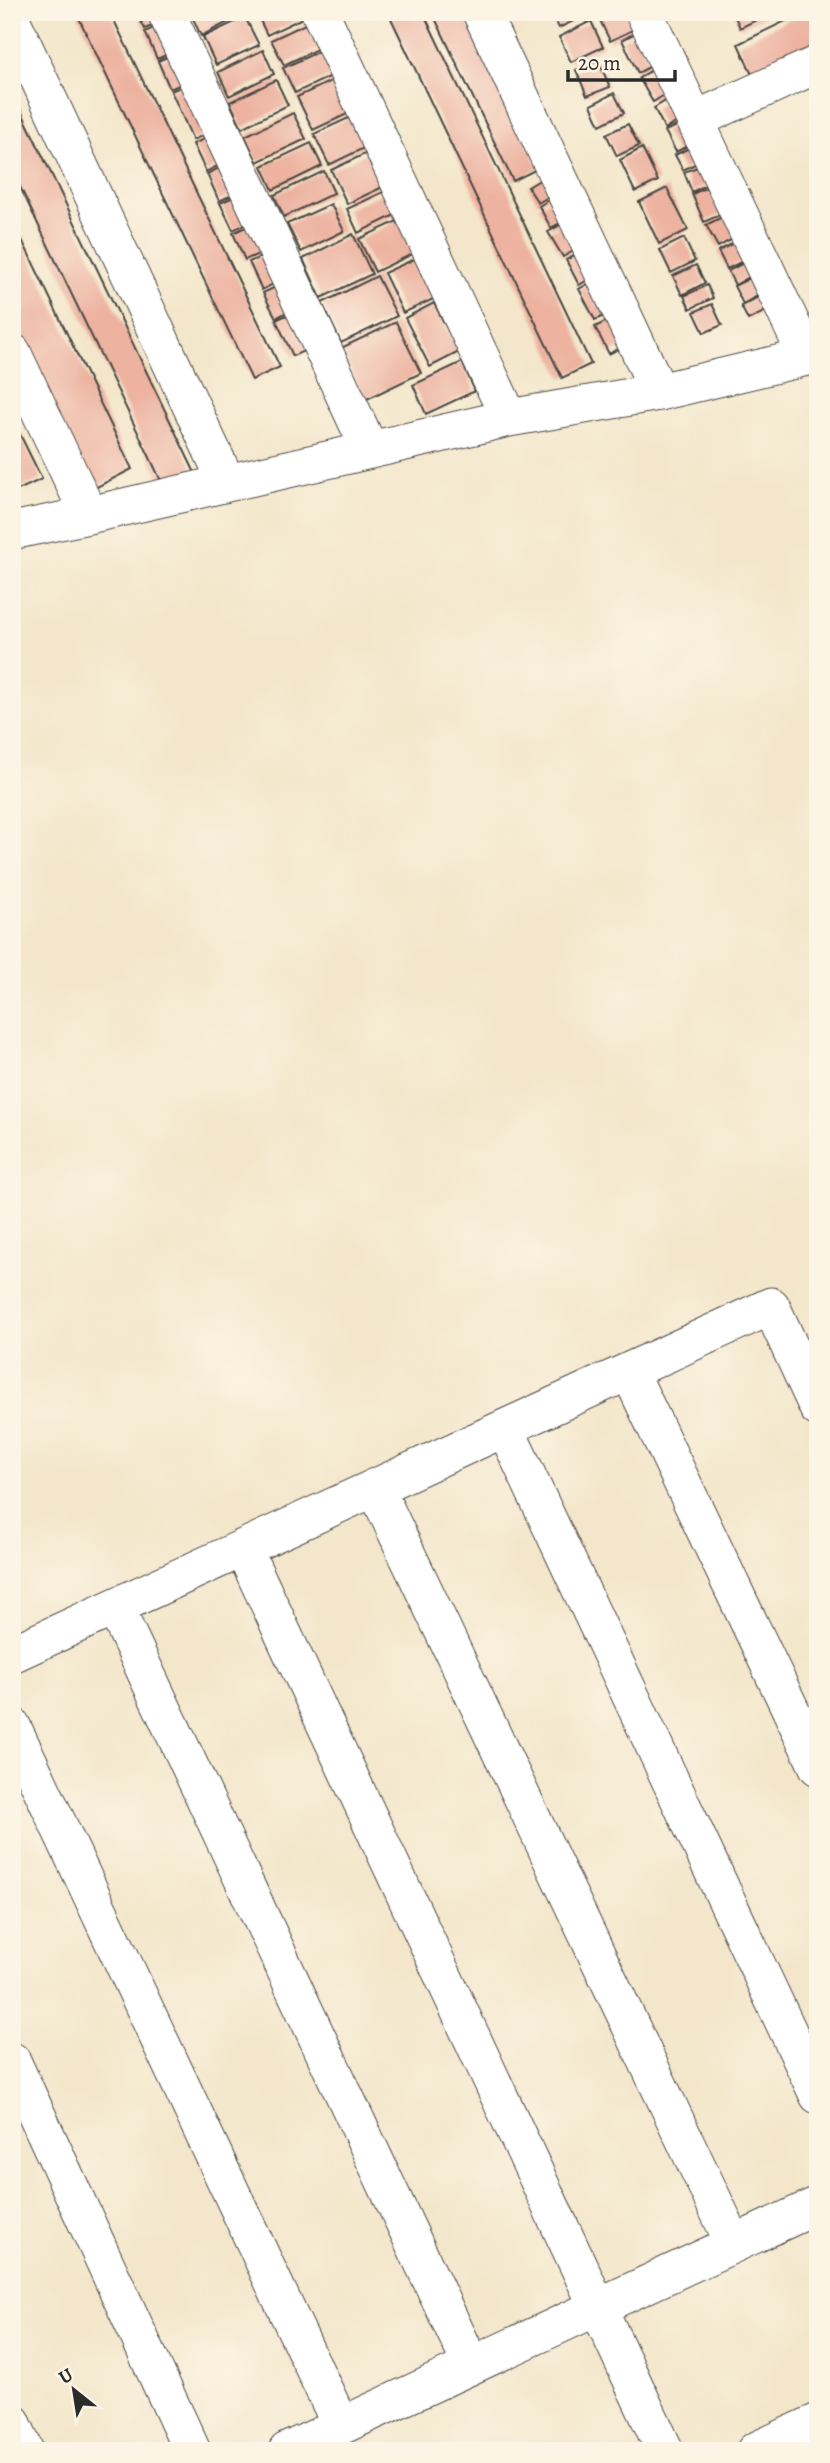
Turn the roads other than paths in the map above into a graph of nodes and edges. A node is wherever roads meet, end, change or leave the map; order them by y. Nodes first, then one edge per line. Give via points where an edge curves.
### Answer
1 (166, 12) edge
2 (320, 12) edge
3 (481, 12) edge
4 (644, 12) edge
5 (12, 21) edge
6 (818, 64) edge
7 (695, 120) junction
8 (12, 352) edge
9 (812, 357) edge
10 (659, 392) junction
11 (509, 418) junction
12 (370, 450) junction
13 (227, 483) junction
14 (89, 515) junction
15 (12, 531) edge
16 (629, 1371) junction
17 (818, 1408) edge
18 (505, 1428) junction
19 (375, 1488) junction
20 (243, 1548) junction
21 (115, 1607) junction
22 (12, 1654) edge
23 (12, 1726) edge
24 (818, 1767) edge
25 (12, 2061) edge
26 (818, 2095) edge
27 (818, 2205) edge
28 (734, 2244) junction
29 (598, 2307) junction
30 (471, 2365) junction
31 (12, 2422) edge
32 (818, 2422) edge
33 (341, 2426) junction
34 (25, 2451) edge
35 (192, 2451) edge
36 (287, 2451) edge
37 (665, 2451) edge
38 (755, 2451) edge

1 - 12 street
2 - 11 street
3 - 10 street
4 - 7 street
5 - 13 street
6 - 7 street
7 - 9 street
8 - 14 street
9 - 10 street
10 - 11 street
11 - 12 street
12 - 13 street
13 - 14 street
14 - 15 street
16 - 17 street via 771,1306
16 - 18 street
16 - 24 street
18 - 19 street
18 - 26 street
19 - 20 street
19 - 28 street
20 - 21 street
20 - 29 street
21 - 22 street
21 - 30 street
23 - 33 street
25 - 35 street
27 - 28 street
28 - 29 street
29 - 30 street
29 - 37 street
30 - 33 street
31 - 34 street
32 - 38 street
33 - 36 street

